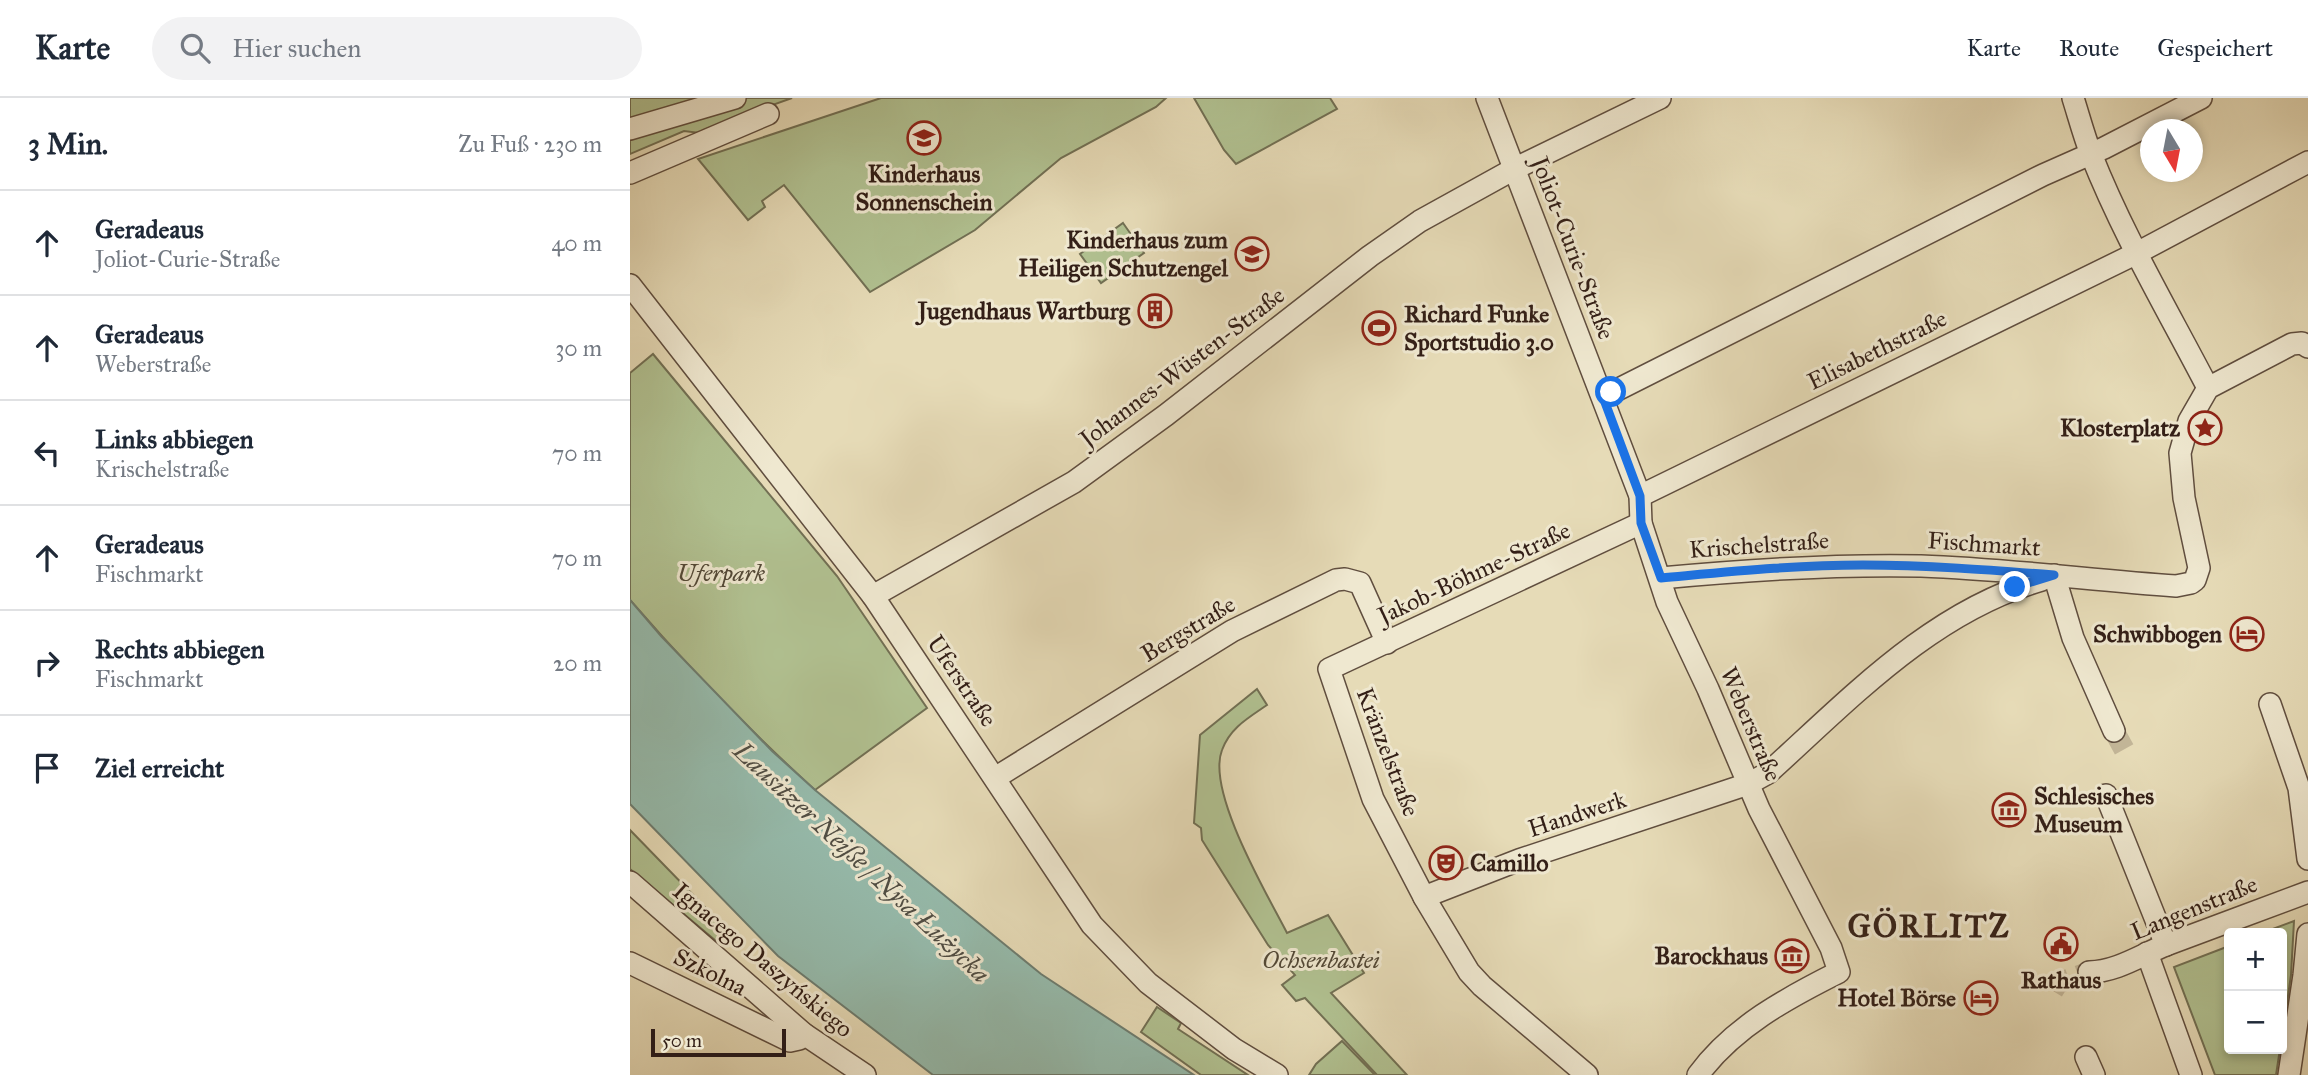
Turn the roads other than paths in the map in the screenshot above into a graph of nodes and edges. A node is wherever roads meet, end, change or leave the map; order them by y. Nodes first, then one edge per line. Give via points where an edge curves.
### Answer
1 (735, 98) edge
2 (1486, 98) edge
3 (1660, 98) edge
4 (2073, 98) edge
5 (2201, 98) edge
6 (768, 114) dead end
7 (630, 129) edge
8 (2091, 153) junction
9 (2308, 162) edge
10 (1514, 169) junction
11 (630, 173) edge
12 (2137, 253) junction
13 (630, 285) edge
14 (2306, 342) edge
15 (2207, 388) junction
16 (1603, 397) junction
17 (1640, 496) junction
18 (1641, 523) junction
19 (1861, 565) joint
20 (2054, 575) junction
21 (1661, 578) junction
22 (873, 596) junction
23 (1387, 643) junction
24 (1329, 669) joint
25 (2270, 704) dead end
26 (2114, 731) tunnel mouth
27 (995, 778) junction
28 (1748, 784) junction
29 (2106, 795) dead end
30 (2308, 859) edge
31 (630, 882) edge
32 (2308, 892) edge
33 (1424, 897) junction
34 (2308, 934) edge
35 (2156, 949) junction
36 (630, 963) edge
37 (2094, 975) tunnel mouth
38 (804, 1034) junction
39 (865, 1075) edge
40 (1277, 1075) edge
41 (1587, 1075) edge
42 (1698, 1075) edge
43 (2191, 1075) edge
44 (2289, 1075) edge

1 - 7 street
2 - 10 street, Joliot-Curie-Straße
3 - 10 street, Johannes-Wüsten-Straße
4 - 8 street
5 - 8 street
6 - 11 street
8 - 12 street
8 - 16 street
9 - 12 street, Elisabethstraße
10 - 16 street, Joliot-Curie-Straße
10 - 22 street, Johannes-Wüsten-Straße via 1394,238 1074,482
12 - 15 street
12 - 17 street, Elisabethstraße
13 - 22 street, Uferstraße
14 - 15 street via 2292,344
15 - 20 street via 2189,421 2180,453 2199,568 2191,583 2176,586
16 - 17 street, Joliot-Curie-Straße
17 - 18 street, Weberstraße
18 - 21 street, Weberstraße
18 - 23 street, Jakob-Böhme-Straße
19 - 20 street, Fischmarkt
19 - 21 street, Krischelstraße
20 - 26 street via 2073,638
20 - 28 street, Fischmarkt via 1994,597 1899,654 1768,773
21 - 28 street, Weberstraße via 1667,602
22 - 27 street, Uferstraße
23 - 24 street, Jakob-Böhme-Straße
23 - 27 street, Bergstraße via 1360,583 1336,580 1232,631
24 - 33 street, Kränzelstraße via 1373,799
25 - 30 street via 2299,788
27 - 40 street, Uferstraße via 1092,925 1148,983 1234,1049
28 - 33 street, Handwerk via 1519,860
28 - 42 street, Weberstraße via 1839,972 1785,999 1737,1034
29 - 35 street
31 - 38 street, Ignacego Daszyńskiego
32 - 35 street, Langenstraße
33 - 41 street, Kränzelstraße via 1469,972
34 - 44 street
35 - 37 street, Langenstraße
35 - 43 street
36 - 38 street, Szkolna via 790,1041
38 - 39 street, Ignacego Daszyńskiego

